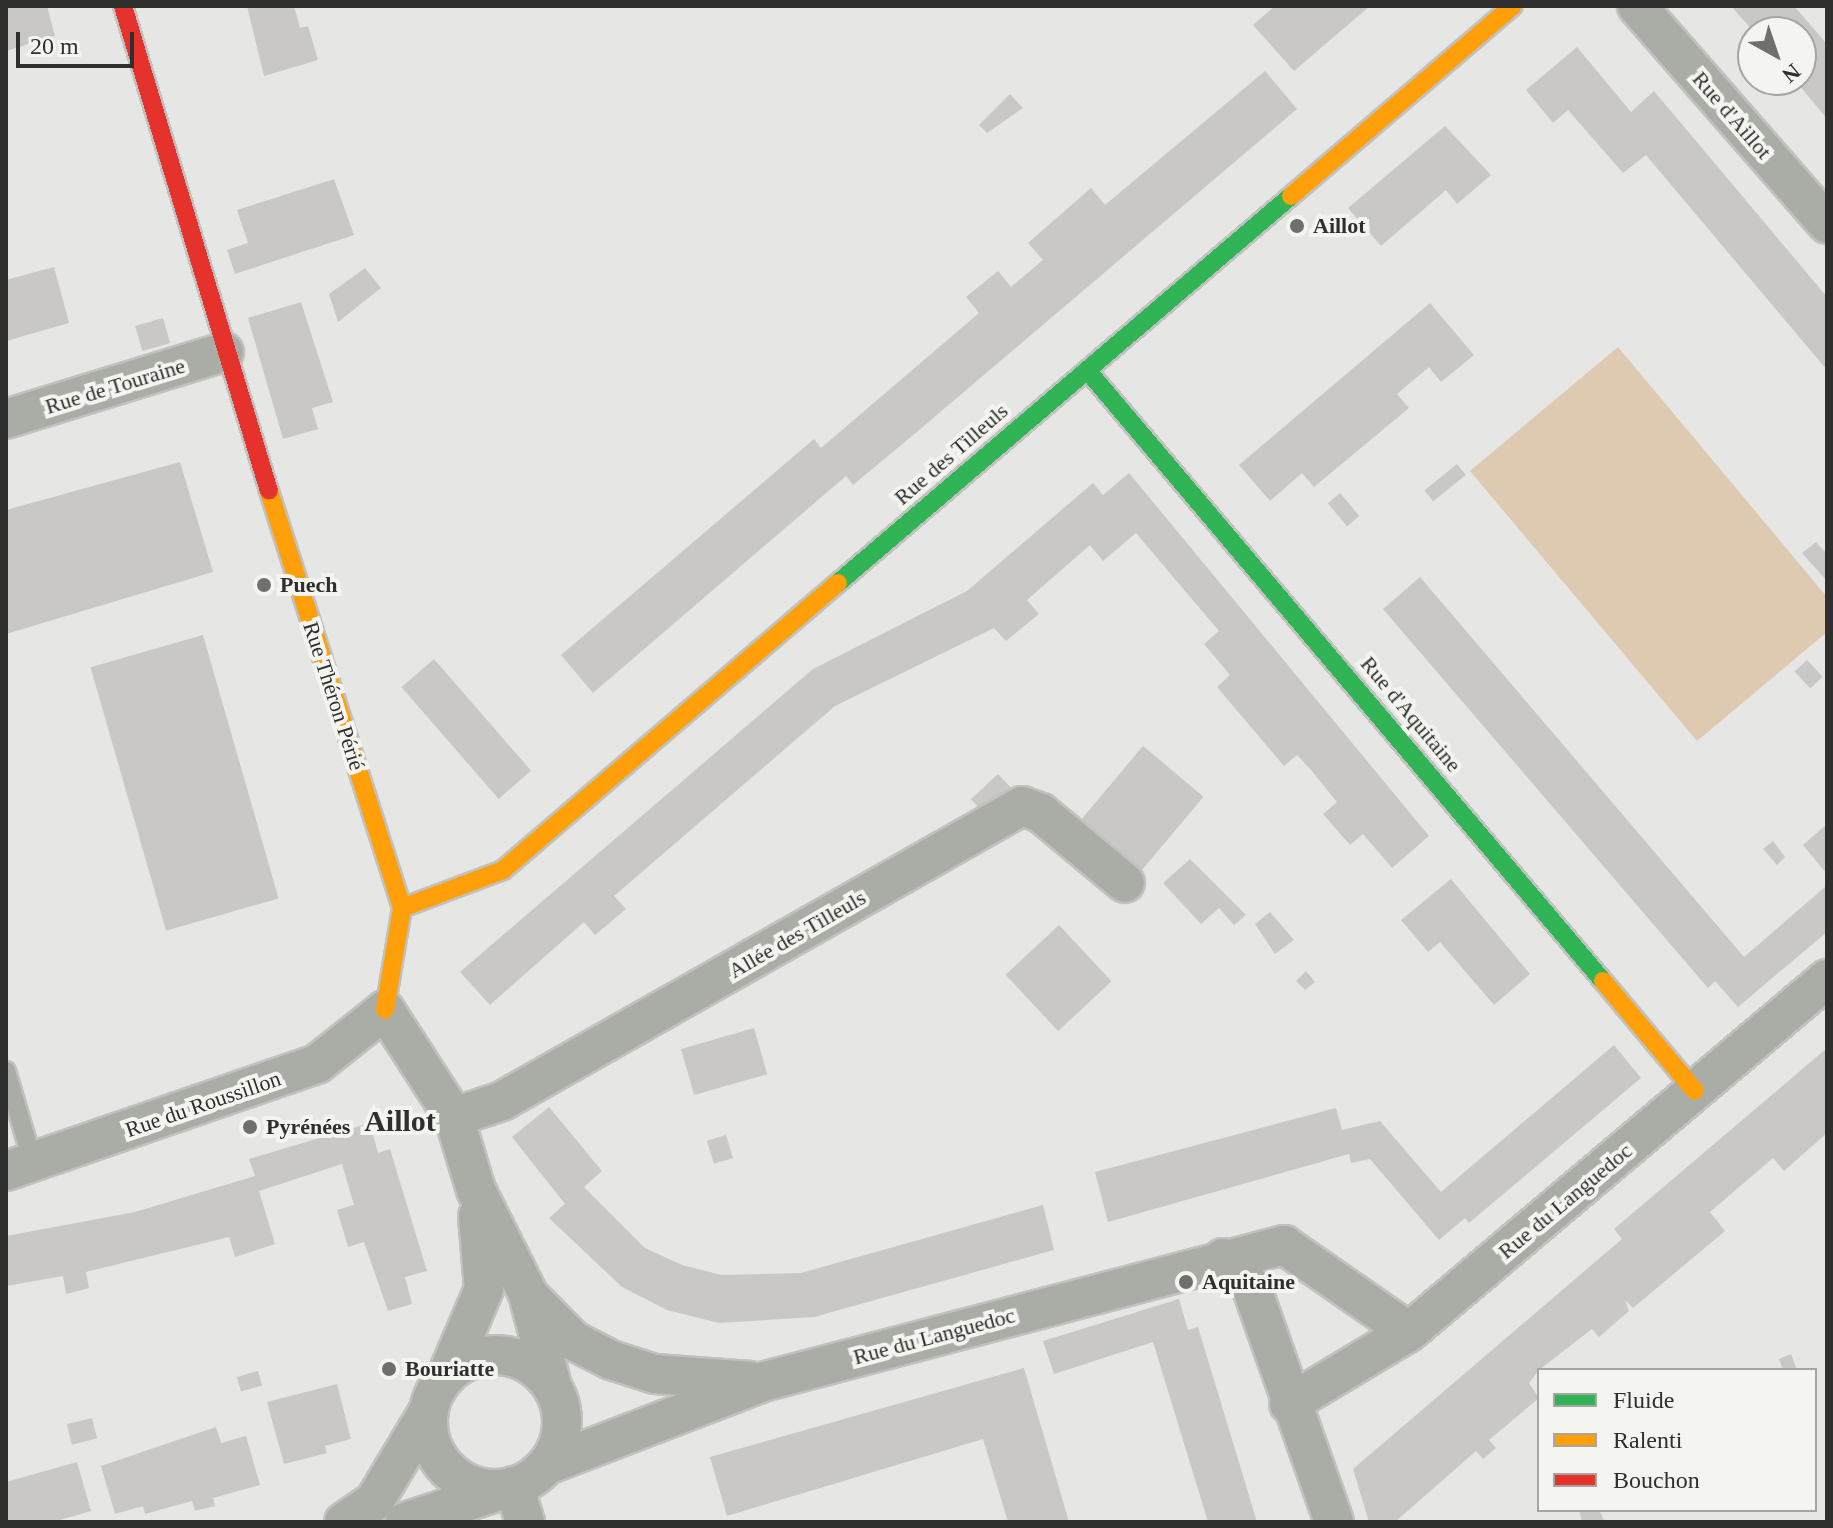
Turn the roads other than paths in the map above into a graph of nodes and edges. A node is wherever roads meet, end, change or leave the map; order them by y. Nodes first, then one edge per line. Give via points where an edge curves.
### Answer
1 (123, 6) edge
2 (1513, 6) edge
3 (1615, 6) edge
4 (1647, 17) edge
5 (1827, 224) edge
6 (224, 352) junction
7 (1087, 370) junction
8 (6, 419) edge
9 (1125, 883) dead end
10 (402, 908) junction
11 (1827, 979) edge
12 (385, 1010) junction
13 (6, 1071) edge
14 (1695, 1091) junction
15 (454, 1117) junction
16 (19, 1167) edge
17 (476, 1190) junction
18 (1223, 1258) junction
19 (1409, 1332) junction
20 (558, 1344) junction
21 (500, 1354) junction
22 (448, 1373) junction
23 (766, 1381) junction
24 (552, 1386) junction
25 (1289, 1404) junction
26 (429, 1410) junction
27 (547, 1465) junction
28 (514, 1486) junction
29 (344, 1522) edge
30 (405, 1522) edge
31 (525, 1522) edge
32 (1334, 1522) edge

1 - 6 street, Rue Théron Périé
2 - 7 street, Rue des Tilleuls
3 - 4 street
4 - 5 street, Rue d'Aillot
6 - 8 street, Rue de Touraine
6 - 10 street, Rue Théron Périé
7 - 10 street, Rue des Tilleuls via 503,870
7 - 14 street, Rue d'Aquitaine
9 - 15 street, Allée des Tilleuls via 1041,813 1022,806 502,1101
10 - 12 street, Rue Théron Périé
11 - 14 street, Rue du Languedoc
12 - 15 street
12 - 16 street, Rue du Roussillon via 317,1064
13 - 16 lane
14 - 19 street, Rue du Languedoc
15 - 17 street
17 - 20 street, Rue du Languedoc
17 - 22 street via 484,1289
18 - 19 street, Rue du Languedoc via 1284,1245
18 - 23 street, Rue du Languedoc
18 - 25 street via 1251,1286
19 - 25 street, Rue du Languedoc
20 - 21 street
20 - 23 street, Rue du Languedoc via 655,1374
20 - 24 street
21 - 22 street via 478,1356
21 - 24 street via 523,1360
22 - 26 street
23 - 27 street, Rue du Languedoc
24 - 27 street via 563,1426
25 - 32 street
26 - 28 street via 429,1438 447,1469 485,1488
26 - 29 street via 374,1502
27 - 28 street
28 - 30 street
28 - 31 street

